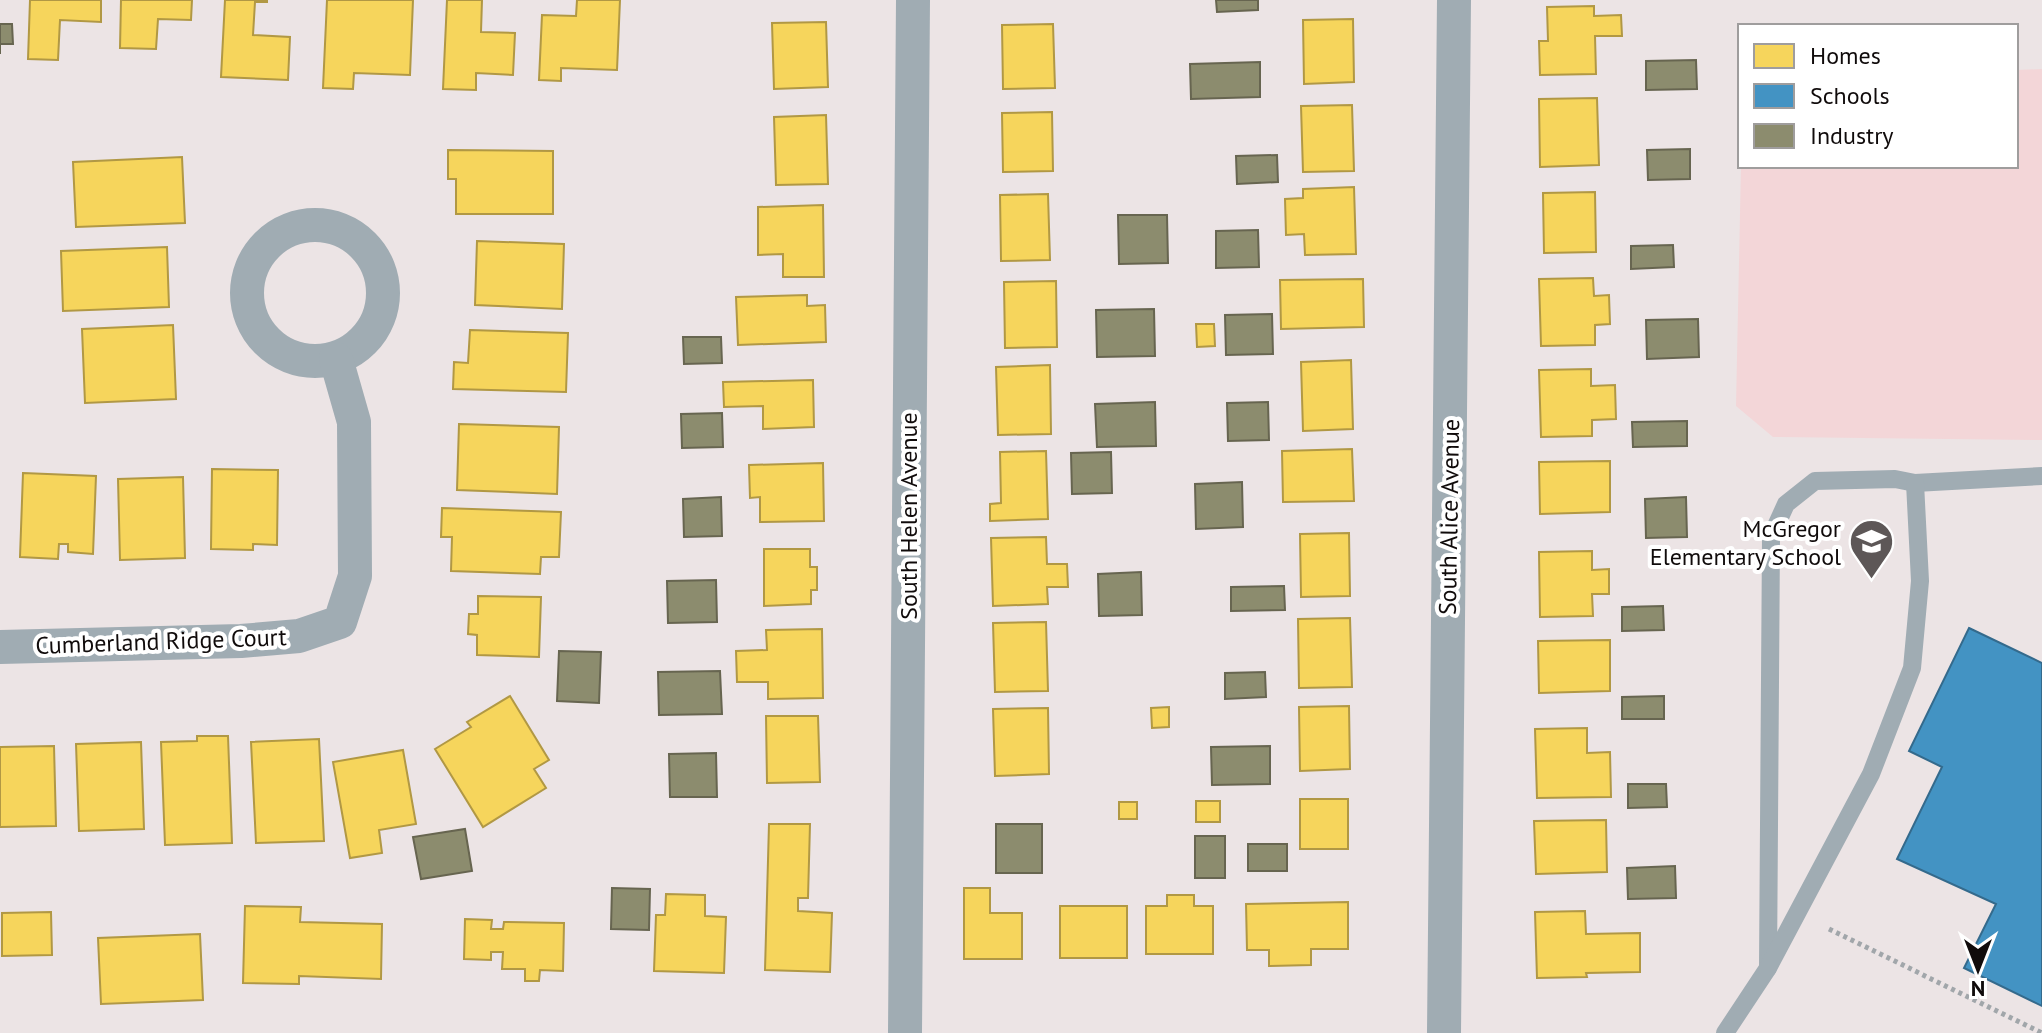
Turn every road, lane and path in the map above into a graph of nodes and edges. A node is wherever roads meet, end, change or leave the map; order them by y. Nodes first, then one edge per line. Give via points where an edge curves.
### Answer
1 (913, 0) edge
2 (1454, 0) edge
3 (336, 359) junction
4 (2042, 476) edge
5 (1915, 483) junction
6 (0, 647) edge
7 (1829, 929) dead end
8 (1768, 968) junction
9 (905, 1033) edge
10 (1444, 1033) edge
11 (1725, 1033) edge
12 (2042, 1033) edge

1 - 9 street, South Helen Avenue
2 - 10 street, South Alice Avenue
3 - 3 street via 356,349 382,312 380,269 369,249 331,225 286,230 253,262 246,284 247,307 256,329 291,357 313,362
3 - 6 street, Cumberland Ridge Court via 354,422 355,576 340,622 299,636 241,641
4 - 5 lane
5 - 8 lane via 1920,581 1912,668 1871,774
5 - 8 lane via 1815,481 1786,504 1771,537
7 - 12 path
8 - 11 lane

